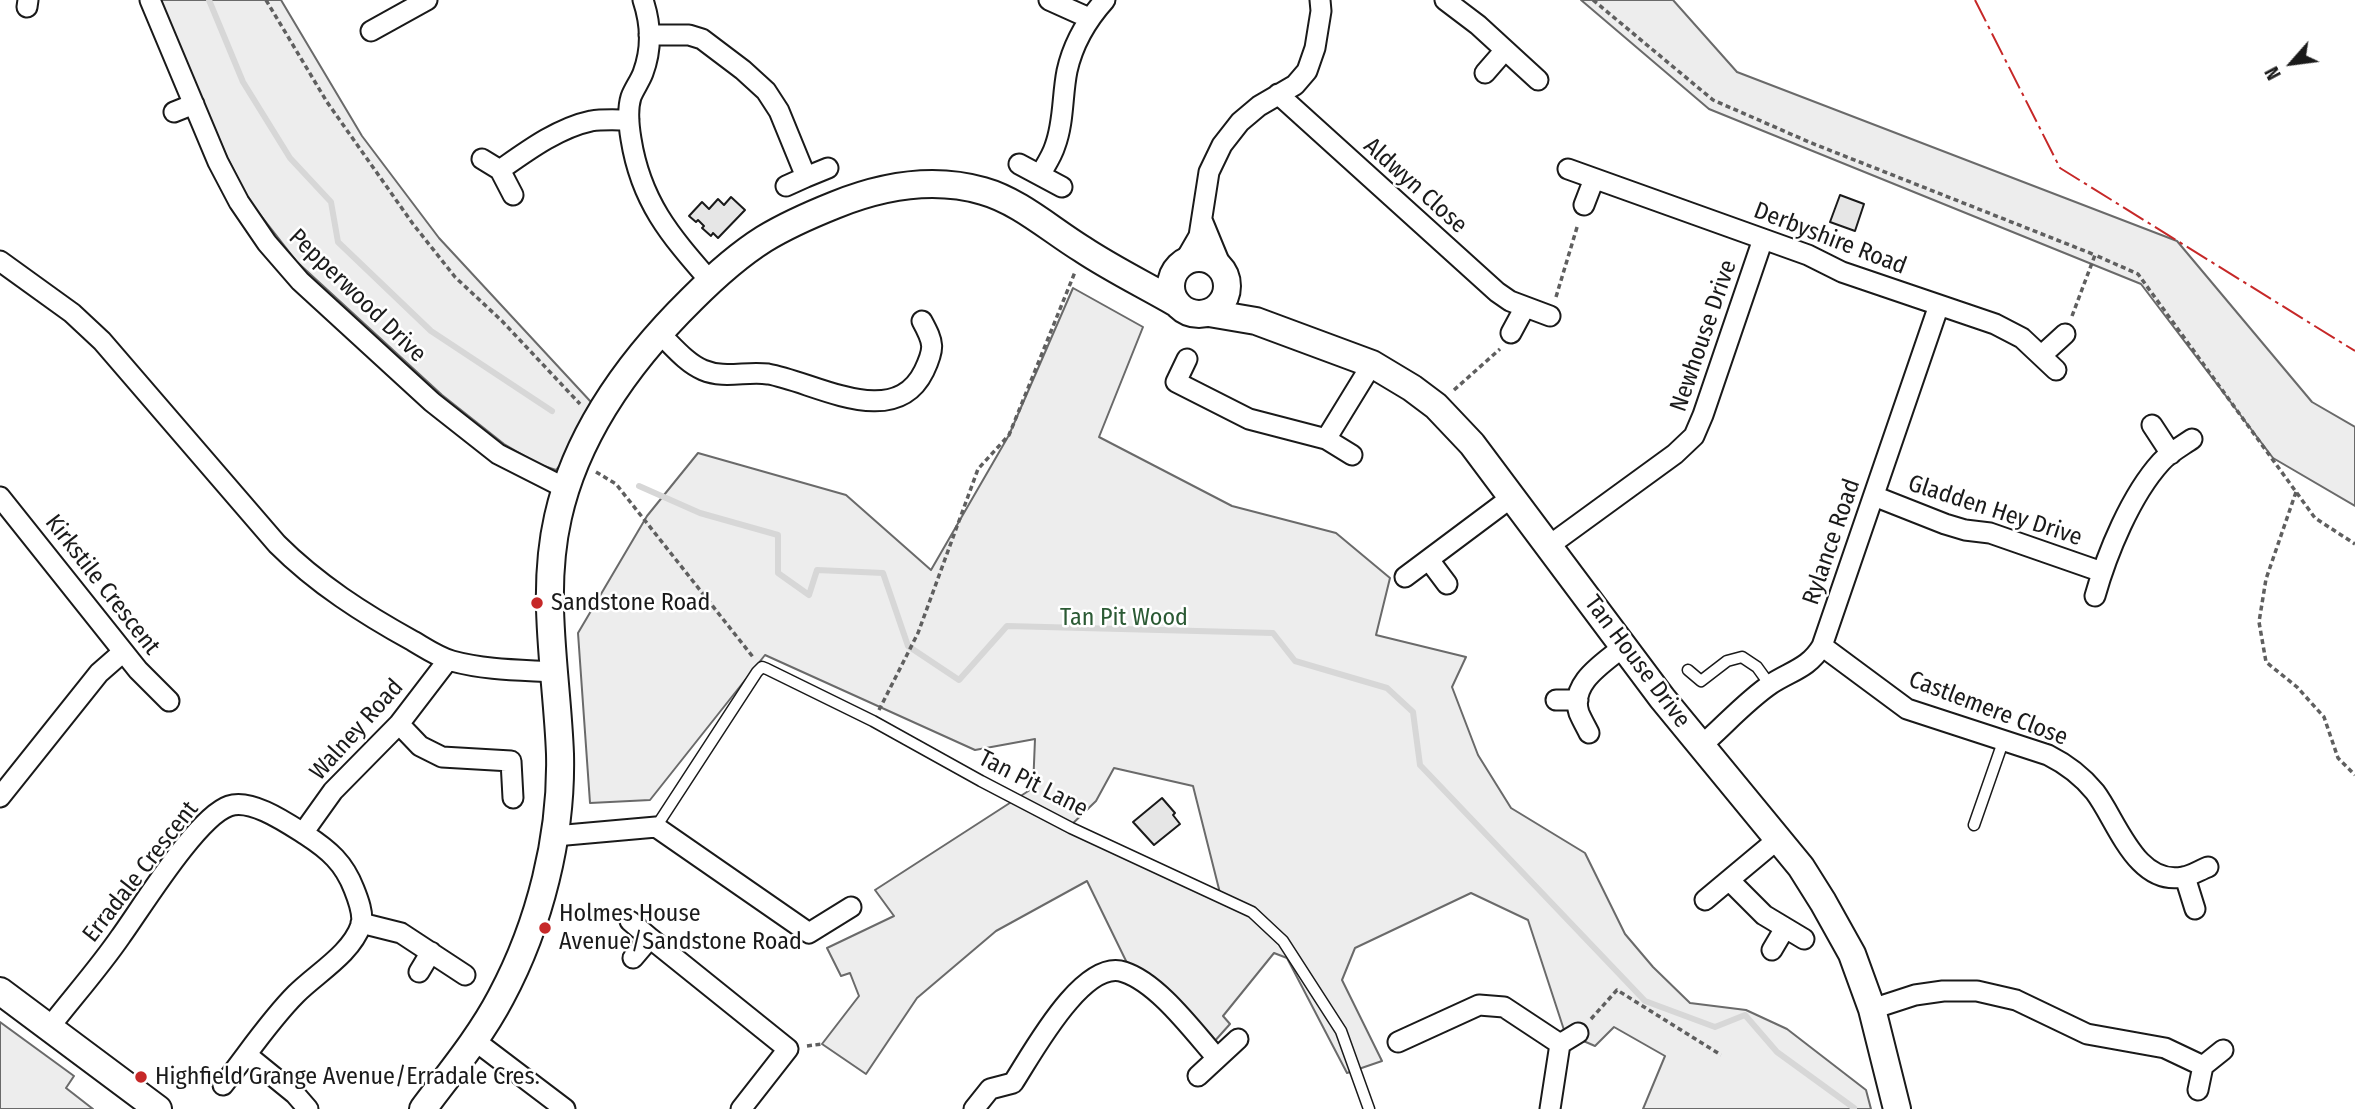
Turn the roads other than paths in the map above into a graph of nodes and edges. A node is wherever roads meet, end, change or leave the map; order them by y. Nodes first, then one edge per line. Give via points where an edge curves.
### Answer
1 (150, 0) edge
2 (427, 0) edge
3 (1049, 0) edge
4 (1105, 0) edge
5 (1320, 0) edge
6 (1445, 0) edge
7 (645, 1) edge
8 (390, 8) edge
9 (1090, 18) junction
10 (371, 31) dead end
11 (649, 35) junction
12 (1506, 50) junction
13 (1485, 73) dead end
14 (1538, 80) dead end
15 (1278, 93) junction
16 (194, 104) junction
17 (174, 112) dead end
18 (629, 120) junction
19 (482, 159) dead end
20 (1019, 164) dead end
21 (828, 169) dead end
22 (1568, 169) dead end
23 (500, 170) junction
24 (1040, 175) junction
25 (806, 177) junction
26 (1594, 179) junction
27 (786, 186) dead end
28 (1062, 187) dead end
29 (513, 195) dead end
30 (1584, 205) road end
31 (1202, 219) junction
32 (1763, 239) junction
33 (0, 261) edge
34 (1180, 265) junction
35 (1224, 275) junction
36 (1133, 278) junction
37 (710, 281) junction
38 (1176, 303) junction
39 (1940, 305) junction
40 (1525, 307) junction
41 (1209, 313) junction
42 (1550, 316) road end
43 (922, 321) dead end
44 (1256, 321) junction
45 (658, 332) junction
46 (1511, 333) road end
47 (2065, 334) road end
48 (2042, 355) junction
49 (1187, 359) dead end
50 (1371, 364) junction
51 (2056, 370) dead end
52 (2152, 425) dead end
53 (1326, 439) junction
54 (2192, 439) dead end
55 (2171, 454) junction
56 (1352, 455) dead end
57 (565, 488) junction
58 (1874, 496) junction
59 (1512, 497) junction
60 (2, 503) edge
61 (1550, 545) junction
62 (1429, 560) junction
63 (2102, 572) junction
64 (1405, 577) dead end
65 (1447, 584) dead end
66 (2095, 596) dead end
67 (1822, 646) junction
68 (1623, 647) junction
69 (123, 652) junction
70 (448, 660) junction
71 (1688, 670) dead end
72 (553, 672) junction
73 (1770, 685) junction
74 (1556, 700) dead end
75 (1578, 700) junction
76 (169, 701) dead end
77 (399, 724) junction
78 (1589, 733) dead end
79 (2003, 742) junction
80 (1702, 746) junction
81 (0, 797) edge
82 (513, 798) dead end
83 (1974, 825) dead end
84 (656, 827) junction
85 (303, 833) junction
86 (555, 836) junction
87 (1778, 839) junction
88 (2208, 867) dead end
89 (2185, 877) junction
90 (1729, 880) junction
91 (1705, 900) dead end
92 (851, 907) dead end
93 (2195, 909) dead end
94 (629, 921) dead end
95 (362, 923) junction
96 (1785, 928) junction
97 (650, 938) junction
98 (1804, 939) dead end
99 (1772, 950) dead end
100 (431, 953) junction
101 (634, 958) dead end
102 (419, 972) dead end
103 (465, 975) dead end
104 (0, 991) edge
105 (1872, 1009) junction
106 (49, 1028) junction
107 (1577, 1033) road end
108 (1238, 1039) dead end
109 (474, 1040) junction
110 (1398, 1042) dead end
111 (1560, 1044) junction
112 (2223, 1050) dead end
113 (247, 1055) junction
114 (1217, 1058) junction
115 (2203, 1066) junction
116 (1198, 1076) dead end
117 (223, 1085) dead end
118 (2198, 1090) dead end
119 (158, 1109) edge
120 (308, 1109) edge
121 (423, 1109) edge
122 (565, 1109) edge
123 (741, 1109) edge
124 (974, 1109) edge
125 (1369, 1109) edge
126 (1550, 1109) edge
127 (1897, 1109) edge

1 - 16 street, Pepperwood Drive
2 - 8 street
3 - 9 street
4 - 9 street
5 - 15 street via 1315,48 1307,71 1295,85
6 - 12 street
7 - 11 street
8 - 10 street
9 - 24 street via 1067,70 1061,126
11 - 18 street via 649,54 630,99
11 - 25 street via 689,34 743,70 779,111
12 - 13 street
12 - 14 street
15 - 31 street via 1240,122 1222,145 1209,172
15 - 40 street, Aldwyn Close via 1497,292
16 - 17 street
16 - 57 street, Pepperwood Drive via 239,202 300,281 432,402 498,454
18 - 23 street via 592,121 570,129
18 - 37 street via 635,166 645,195 675,242
19 - 23 street
20 - 24 street
21 - 25 street
22 - 26 street, Derbyshire Road
23 - 29 street
24 - 28 street
25 - 27 street
26 - 30 street
26 - 32 street, Derbyshire Road
31 - 34 street via 1199,236
31 - 35 street
32 - 39 street, Derbyshire Road
32 - 61 street, Newhouse Drive via 1694,436
33 - 70 street via 72,313 102,341 295,562 363,612
34 - 35 street via 1201,258 1217,264
34 - 36 street
34 - 38 street via 1170,285
35 - 41 street via 1226,296
35 - 44 street
36 - 37 street via 1003,198 956,185 918,184 876,191 803,218 761,241
36 - 38 street
37 - 45 street
38 - 41 street via 1191,314
39 - 48 street, Derbyshire Road via 1995,324
39 - 58 street, Rylance Road
40 - 42 street, Aldwyn Close
40 - 46 street
41 - 44 street, Tan House Drive
43 - 45 street via 933,340 932,356 919,382 901,397 881,402 765,374 719,375 690,363
44 - 50 street, Tan House Drive
45 - 57 street via 596,422
47 - 48 street
48 - 51 street, Derbyshire Road
49 - 53 street via 1177,382 1250,419
50 - 53 street
50 - 59 street, Tan House Drive via 1436,406
52 - 55 street
53 - 56 street
54 - 55 street, Gladden Hey Drive
55 - 63 street, Gladden Hey Drive via 2161,461 2131,509
57 - 72 street via 548,587
58 - 63 street, Gladden Hey Drive via 1945,524 1990,533
58 - 67 street, Rylance Road
59 - 61 street, Tan House Drive
59 - 62 street
60 - 69 street, Kirkstile Crescent
61 - 68 street, Tan House Drive
62 - 64 street
62 - 65 street
63 - 66 street, Gladden Hey Drive
67 - 73 street, Rylance Road via 1805,667
67 - 79 street, Castlemere Close via 1907,709
68 - 75 street via 1589,674
68 - 80 street, Tan House Drive
69 - 76 street, Kirkstile Crescent
69 - 81 street via 99,673
70 - 72 street via 495,669
70 - 77 street, Walney Road
71 - 73 lane via 1702,681 1727,661 1742,657 1757,667
72 - 86 street via 560,756
73 - 80 street, Rylance Road
74 - 75 street
75 - 78 street via 1578,712
77 - 82 street via 420,746 442,757 511,761
77 - 85 street, Walney Road via 333,791
79 - 83 lane
79 - 89 street, Castlemere Close via 2064,763 2094,791 2142,863 2159,876
80 - 87 street, Tan House Drive
84 - 86 street
84 - 92 street via 808,933
84 - 125 lane, Tan Pit Lane via 762,667 1071,828 1252,912 1283,941 1341,1031
85 - 95 street, Erradale Crescent via 343,864 360,902
85 - 106 street, Erradale Crescent via 262,810 245,806 229,806 211,817
86 - 109 street via 524,949
87 - 90 street
87 - 105 street, Tan House Drive via 1801,867 1846,944
88 - 89 street
89 - 93 street
90 - 91 street
90 - 96 street via 1764,915
94 - 97 street
95 - 100 street via 401,933
95 - 113 street via 352,941 297,993
96 - 98 street
96 - 99 street
97 - 101 street
97 - 123 street via 788,1049
100 - 102 street
100 - 103 street
104 - 106 street
105 - 115 street via 1915,995 1977,991 2016,1000 2087,1034 2165,1048
105 - 127 street, Tan House Drive
106 - 119 street
107 - 111 street
108 - 114 street
109 - 121 street
109 - 122 street
110 - 111 street via 1479,1005 1503,1007
111 - 126 street
112 - 115 street
113 - 117 street
113 - 120 street
114 - 116 street
114 - 124 street via 1150,986 1122,971 1096,975 1073,994 1013,1083 990,1089
115 - 118 street

